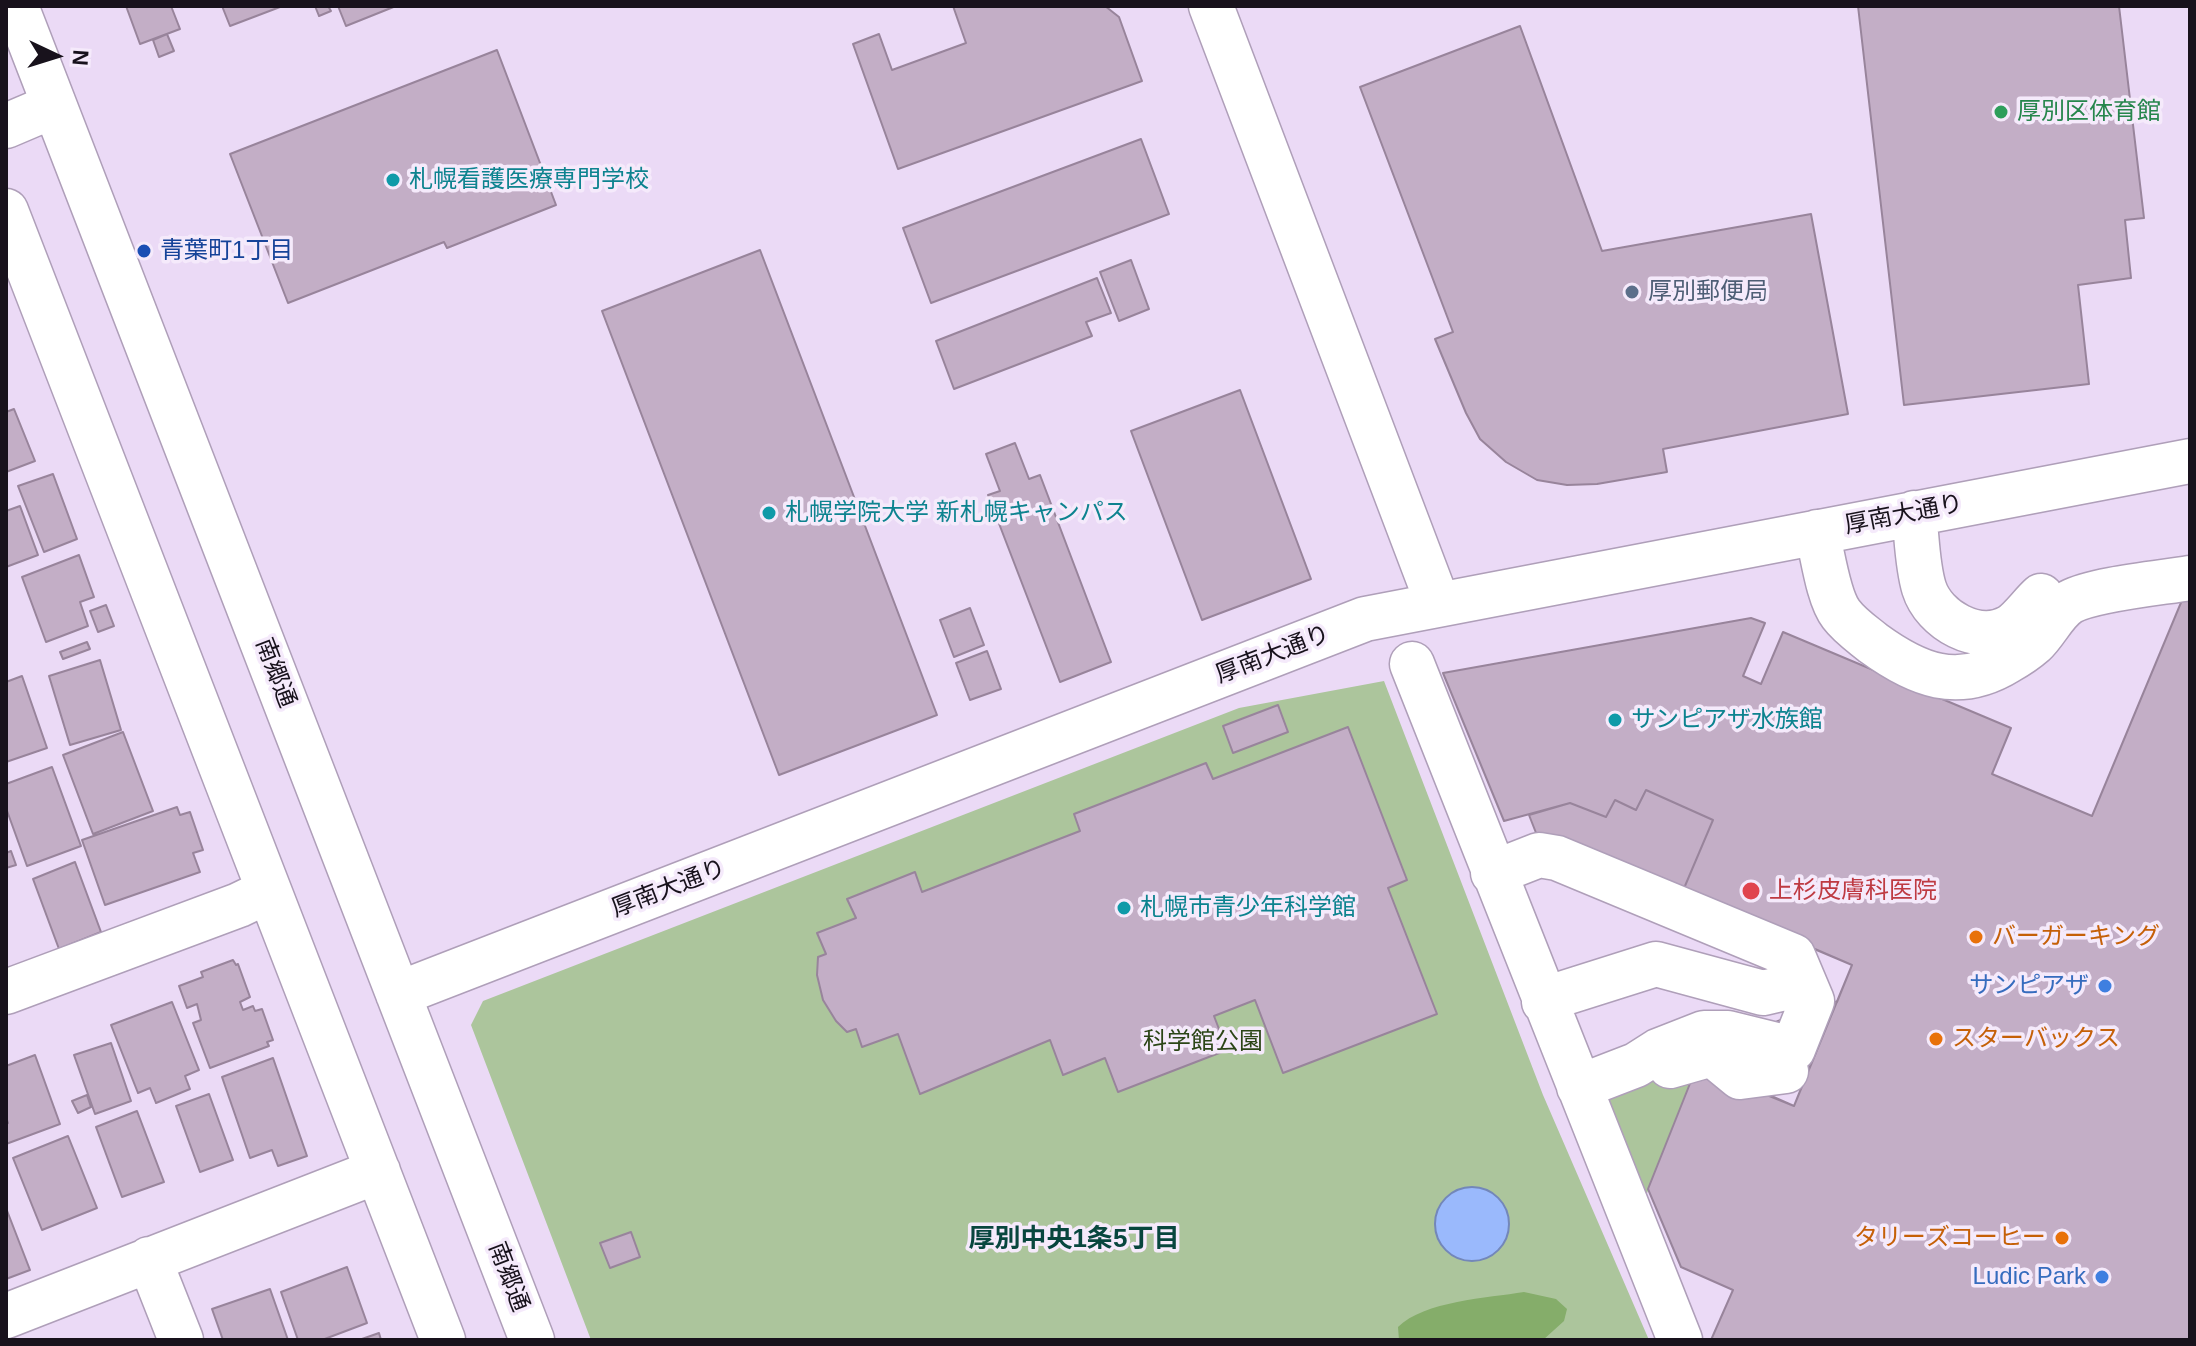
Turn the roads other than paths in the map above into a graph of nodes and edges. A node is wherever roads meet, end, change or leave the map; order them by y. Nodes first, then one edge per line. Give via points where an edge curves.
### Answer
1 (16, 6) edge
2 (1211, 6) edge
3 (53, 106) junction
4 (6, 126) edge
5 (6, 211) edge
6 (2190, 461) edge
7 (1914, 513) junction
8 (1817, 532) junction
9 (2190, 552) edge
10 (2190, 578) edge
11 (1438, 604) junction
12 (1412, 664) dead end
13 (1493, 873) junction
14 (268, 891) junction
15 (1792, 984) junction
16 (7, 988) edge
17 (398, 994) junction
18 (1544, 1002) junction
19 (1576, 1081) junction
20 (378, 1171) junction
21 (149, 1259) junction
22 (6, 1316) edge
23 (181, 1340) edge
24 (443, 1340) edge
25 (532, 1340) edge
26 (1680, 1340) edge

1 - 3 street, 南郷通
2 - 11 street
3 - 4 street
3 - 17 street, 南郷通
5 - 14 street
6 - 7 street, 厚南大通り
7 - 8 street, 厚南大通り
7 - 9 street via 1924,588 1935,609 1955,625 1977,632 1998,632 2013,625 2064,578
8 - 10 street via 1839,612 1879,647 1929,675 1959,678 2007,662 2034,643 2067,604 2084,596
8 - 11 street, 厚南大通り
11 - 17 street, 厚南大通り via 1365,619
12 - 13 street
13 - 15 street via 1539,855 1557,858 1793,956
13 - 18 street
14 - 16 street
14 - 20 street
15 - 18 street via 1656,964
15 - 19 street via 1771,1024 1719,1009
15 - 19 street via 1812,1001 1794,1068 1707,1046
17 - 25 street, 南郷通
18 - 19 street
19 - 26 street
20 - 21 street
20 - 24 street
21 - 22 street
21 - 23 street

